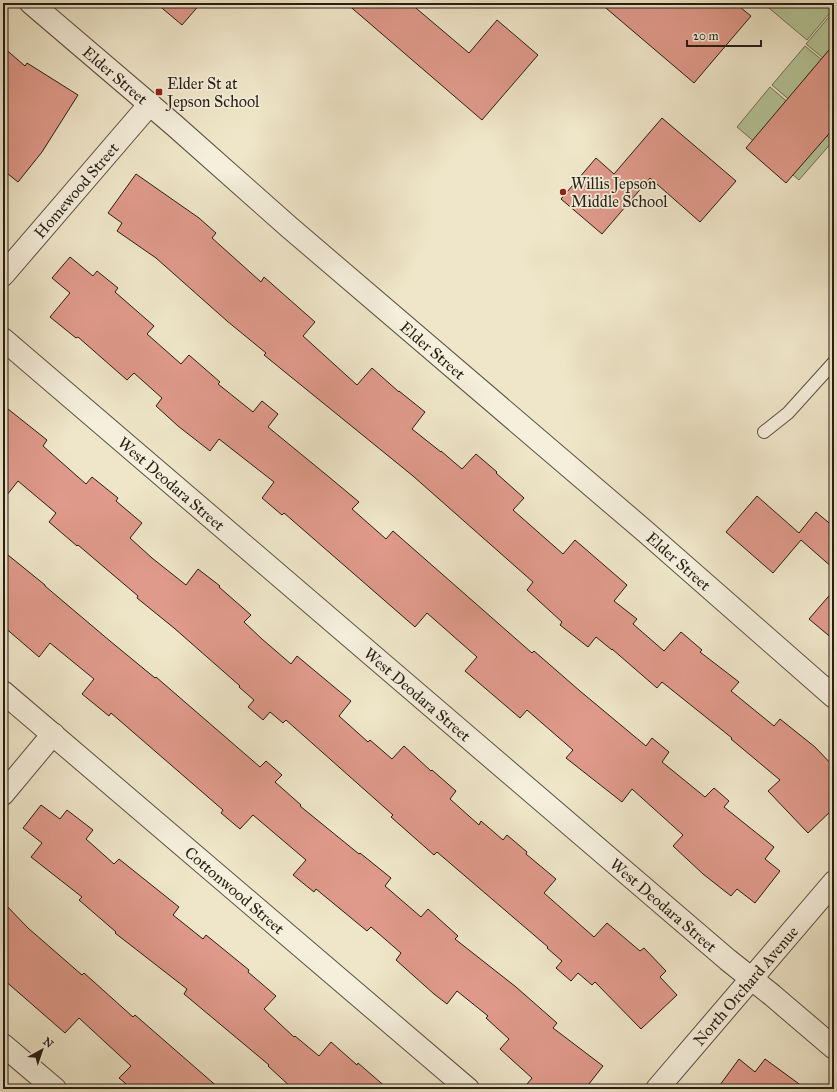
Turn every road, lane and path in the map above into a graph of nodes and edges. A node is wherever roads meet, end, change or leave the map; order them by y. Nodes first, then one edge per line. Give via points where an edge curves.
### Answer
1 (31, 3) edge
2 (150, 104) junction
3 (3, 275) edge
4 (3, 339) edge
5 (834, 362) edge
6 (764, 432) dead end
7 (3, 692) edge
8 (834, 697) edge
9 (53, 734) junction
10 (3, 794) edge
11 (834, 882) edge
12 (751, 979) junction
13 (3, 1045) edge
14 (834, 1048) edge
15 (55, 1089) edge
16 (468, 1089) edge
17 (657, 1089) edge

1 - 2 street, Elder Street
2 - 3 street, Homewood Street
2 - 8 street, Elder Street
4 - 12 street, West Deodara Street
5 - 6 lane via 788,414
7 - 9 street, Cottonwood Street
9 - 10 street
9 - 16 street, Cottonwood Street
11 - 12 street, North Orchard Avenue
12 - 14 street, West Deodara Street
12 - 17 street, North Orchard Avenue
13 - 15 street

